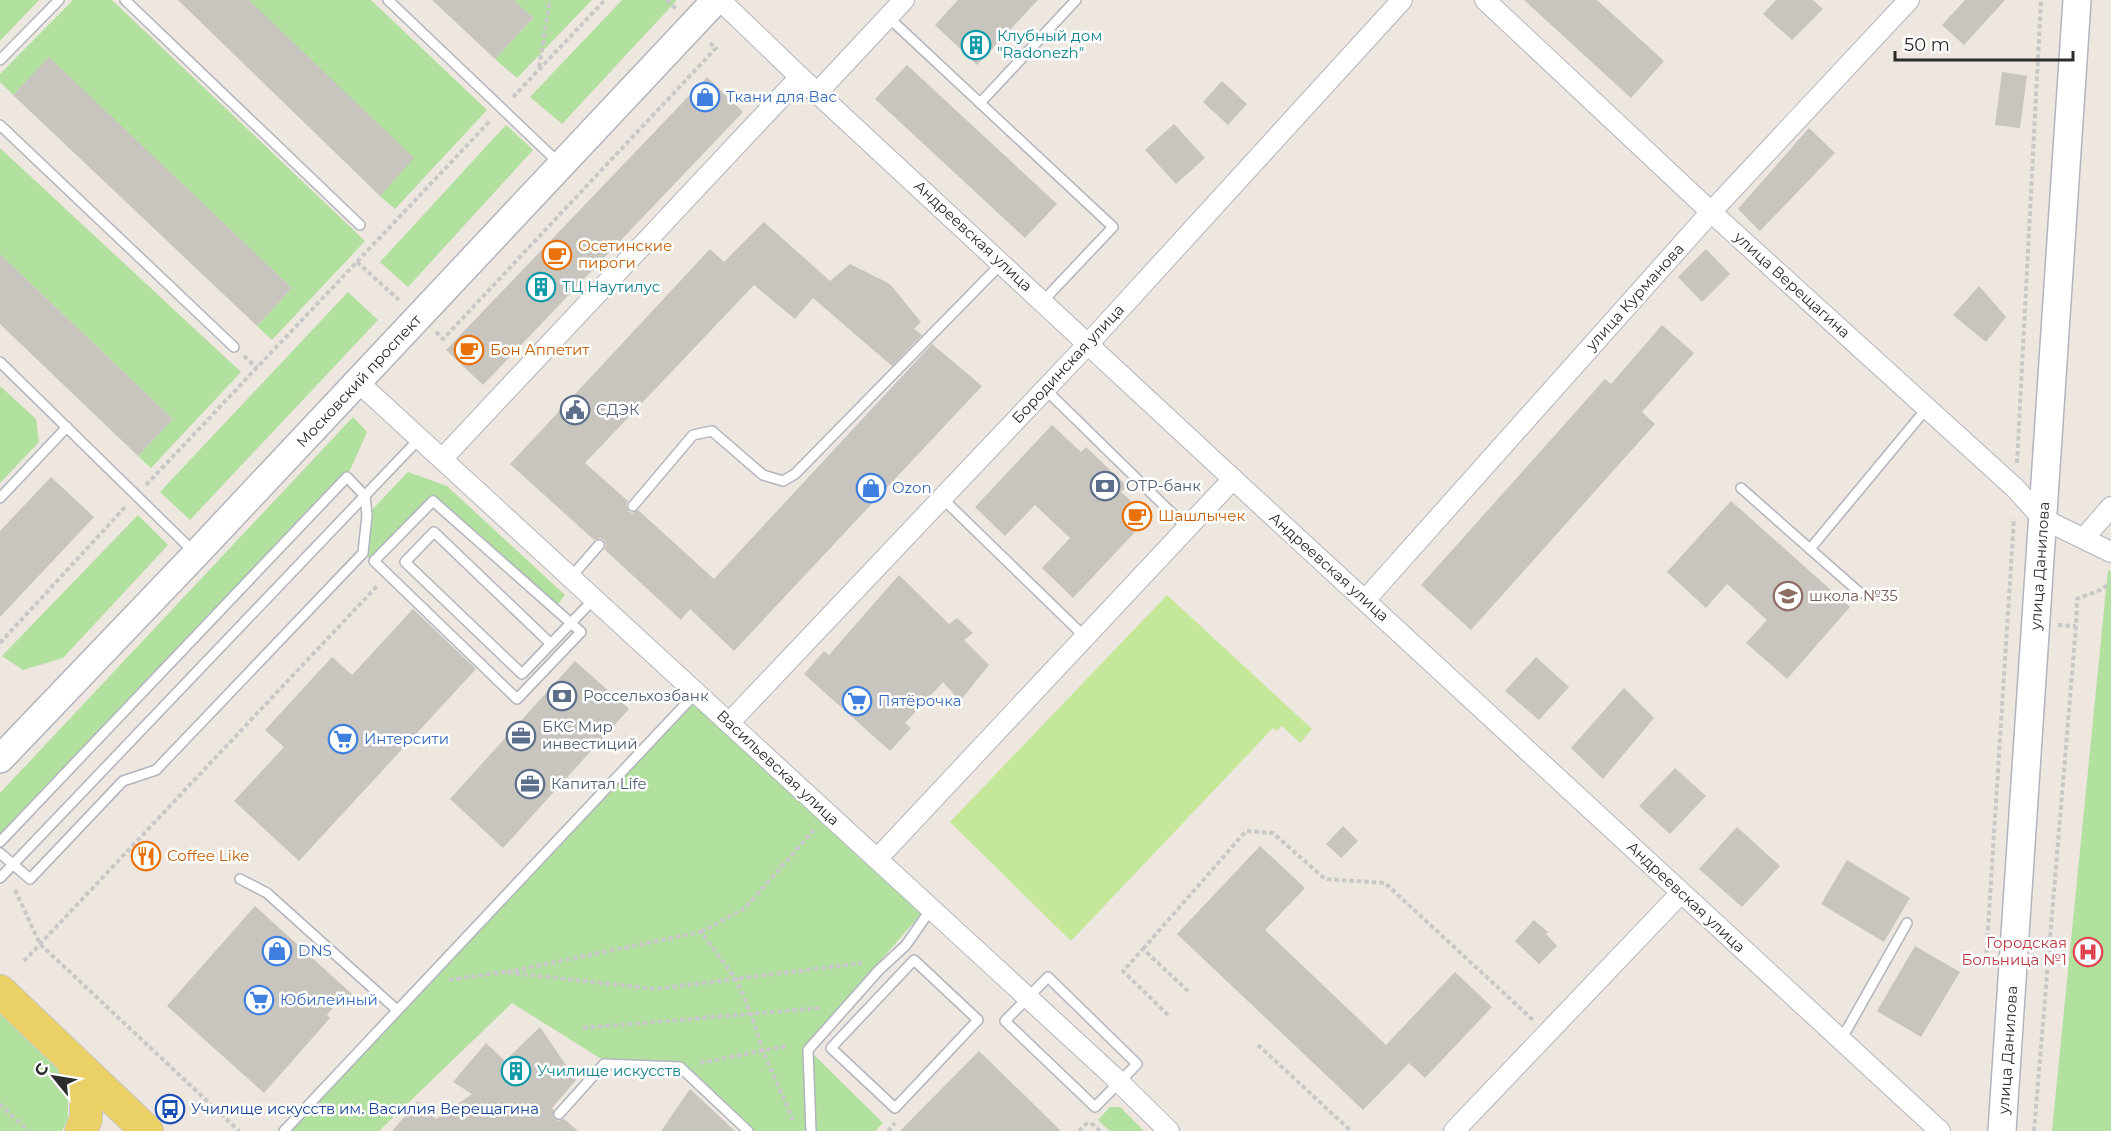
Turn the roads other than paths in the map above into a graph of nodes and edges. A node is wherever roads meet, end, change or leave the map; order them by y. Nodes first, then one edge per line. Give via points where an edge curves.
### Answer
1 (58, 0) edge
2 (125, 0) edge
3 (388, 0) edge
4 (718, 0) edge
5 (904, 0) edge
6 (1076, 0) edge
7 (1402, 0) edge
8 (1485, 0) edge
9 (1909, 0) edge
10 (2077, 0) edge
11 (888, 17) junction
12 (0, 60) edge
13 (800, 77) junction
14 (817, 93) junction
15 (980, 103) junction
16 (0, 125) edge
17 (561, 166) junction
18 (1711, 212) junction
19 (360, 225) dead end
20 (1002, 263) junction
21 (1043, 301) junction
22 (1089, 343) junction
23 (234, 347) dead end
24 (0, 362) edge
25 (358, 382) junction
26 (1045, 389) junction
27 (1927, 408) junction
28 (67, 427) junction
29 (420, 438) junction
30 (442, 459) junction
31 (1233, 479) junction
32 (1741, 488) dead end
33 (365, 496) junction
34 (940, 497) junction
35 (0, 498) edge
36 (633, 506) dead end
37 (2111, 507) edge
38 (2043, 519) junction
39 (1187, 528) junction
40 (2084, 538) junction
41 (599, 545) dead end
42 (1810, 549) junction
43 (2111, 552) edge
44 (196, 554) junction
45 (571, 577) junction
46 (1860, 593) dead end
47 (594, 599) junction
48 (1366, 599) junction
49 (571, 623) junction
50 (1085, 637) junction
51 (551, 644) junction
52 (696, 693) junction
53 (729, 723) junction
54 (0, 759) edge
55 (0, 842) edge
56 (0, 853) edge
57 (877, 859) junction
58 (13, 864) junction
59 (0, 878) edge
60 (240, 879) dead end
61 (1681, 893) junction
62 (931, 909) junction
63 (1907, 924) dead end
64 (879, 970) junction
65 (891, 982) junction
66 (0, 992) edge
67 (1028, 998) junction
68 (397, 1010) junction
69 (1841, 1040) junction
70 (68, 1056) junction
71 (1119, 1082) junction
72 (559, 1114) dead end
73 (81, 1131) edge
74 (147, 1131) edge
75 (284, 1131) edge
76 (748, 1131) edge
77 (811, 1131) edge
78 (1169, 1131) edge
79 (1454, 1131) edge
80 (1940, 1131) edge
81 (2002, 1131) edge

1 - 12 lane
2 - 19 lane
3 - 17 lane
4 - 13 street, Андреевская улица
4 - 17 main road, Московский проспект
5 - 11 street
6 - 15 lane
7 - 22 street, Бородинская улица
8 - 18 street, улица Верещагина
9 - 18 street, улица Курманова
10 - 38 main road, улица Данилова
11 - 14 street
11 - 15 lane
13 - 14 street, Андреевская улица
13 - 30 street
14 - 20 street, Андреевская улица
15 - 21 lane via 1113,227
16 - 23 lane
17 - 25 main road, Московский проспект
18 - 27 street, улица Верещагина
18 - 48 street, улица Курманова
20 - 21 street, Андреевская улица
20 - 36 lane via 795,474 783,481 763,475 712,431 693,435
21 - 22 street, Андреевская улица
22 - 26 street, Бородинская улица
22 - 31 street, Андреевская улица
24 - 28 lane
25 - 29 street, Васильевская улица
25 - 44 main road, Московский проспект
26 - 34 street, Бородинская улица
26 - 39 lane
27 - 38 street, улица Верещагина via 2015,488
27 - 42 lane
28 - 35 lane
28 - 44 lane
29 - 30 street, Васильевская улица
29 - 33 lane
30 - 45 street, Васильевская улица
31 - 39 street
31 - 48 street, Андреевская улица
32 - 42 lane
33 - 55 lane via 347,477
33 - 58 lane
33 - 58 lane via 363,553 156,770 123,781 30,879
34 - 50 lane
34 - 53 street, Бородинская улица
37 - 40 street
38 - 40 street, улица Верещагина
38 - 81 main road, улица Данилова
39 - 50 street
40 - 43 street, улица Верещагина
41 - 45 lane
42 - 46 lane
44 - 54 main road, Московский проспект
45 - 47 street, Васильевская улица
47 - 49 lane
47 - 52 street, Васильевская улица
48 - 61 street, Андреевская улица
49 - 49 lane via 581,633 517,699 374,561 434,501
49 - 51 lane
50 - 57 street
51 - 51 lane via 522,674 405,562 434,532
52 - 53 street, Васильевская улица
52 - 68 lane
53 - 57 street, Васильевская улица
56 - 58 lane
57 - 62 street, Васильевская улица
58 - 59 lane
60 - 68 lane via 267,893
61 - 69 street, Андреевская улица
61 - 79 street
62 - 64 lane via 906,945
62 - 67 street, Васильевская улица
63 - 69 lane
64 - 65 lane
64 - 77 lane via 808,1050
65 - 65 lane via 831,1048 895,1108 978,1020 914,960
66 - 70 main road
67 - 71 street, Васильевская улица
67 - 71 lane via 1048,977 1137,1064
67 - 71 lane via 1005,1021 1095,1107
68 - 75 lane
69 - 80 street, Андреевская улица
70 - 73 main road via 86,1085 86,1119
70 - 74 main road
71 - 78 street, Васильевская улица
72 - 76 lane via 604,1064 681,1067

